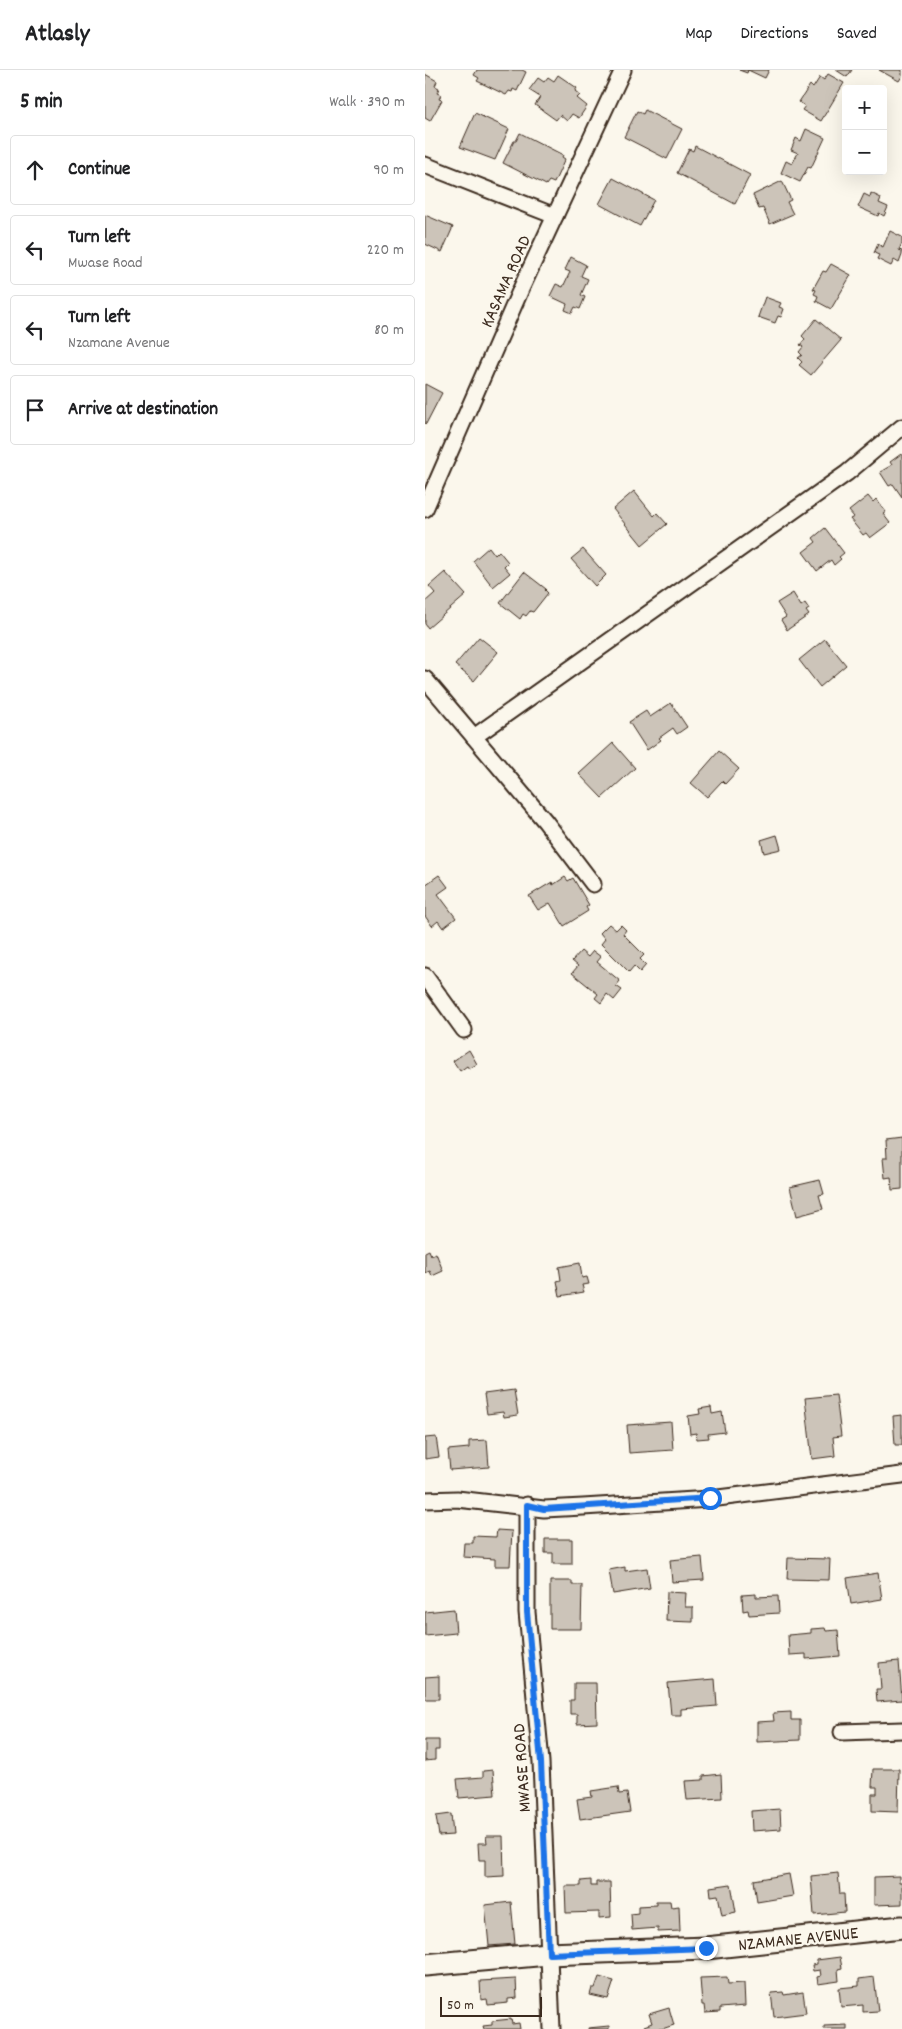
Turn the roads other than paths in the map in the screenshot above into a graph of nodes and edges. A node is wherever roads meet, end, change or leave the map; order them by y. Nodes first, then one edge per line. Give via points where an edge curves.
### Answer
1 (623, 70) edge
2 (425, 166) edge
3 (555, 216) junction
4 (902, 426) edge
5 (425, 509) edge
6 (425, 679) edge
7 (474, 737) junction
8 (593, 884) dead end
9 (425, 976) edge
10 (464, 1030) dead end
11 (902, 1475) edge
12 (425, 1500) edge
13 (527, 1505) junction
14 (902, 1730) edge
15 (842, 1732) dead end
16 (902, 1927) edge
17 (549, 1954) junction
18 (425, 1965) edge
19 (552, 2029) edge

1 - 3 street, KASAMA ROAD
2 - 3 street
3 - 5 street, KASAMA ROAD
4 - 7 street via 847,473
6 - 7 street
7 - 8 street
9 - 10 street
11 - 13 street via 710,1498 544,1509
12 - 13 street via 457,1499
13 - 17 street, MWASE ROAD via 527,1612 541,1762
14 - 15 street
16 - 17 street, NZAMANE AVENUE via 706,1948
17 - 18 street, NZAMANE AVENUE
17 - 19 street, MWASE ROAD

